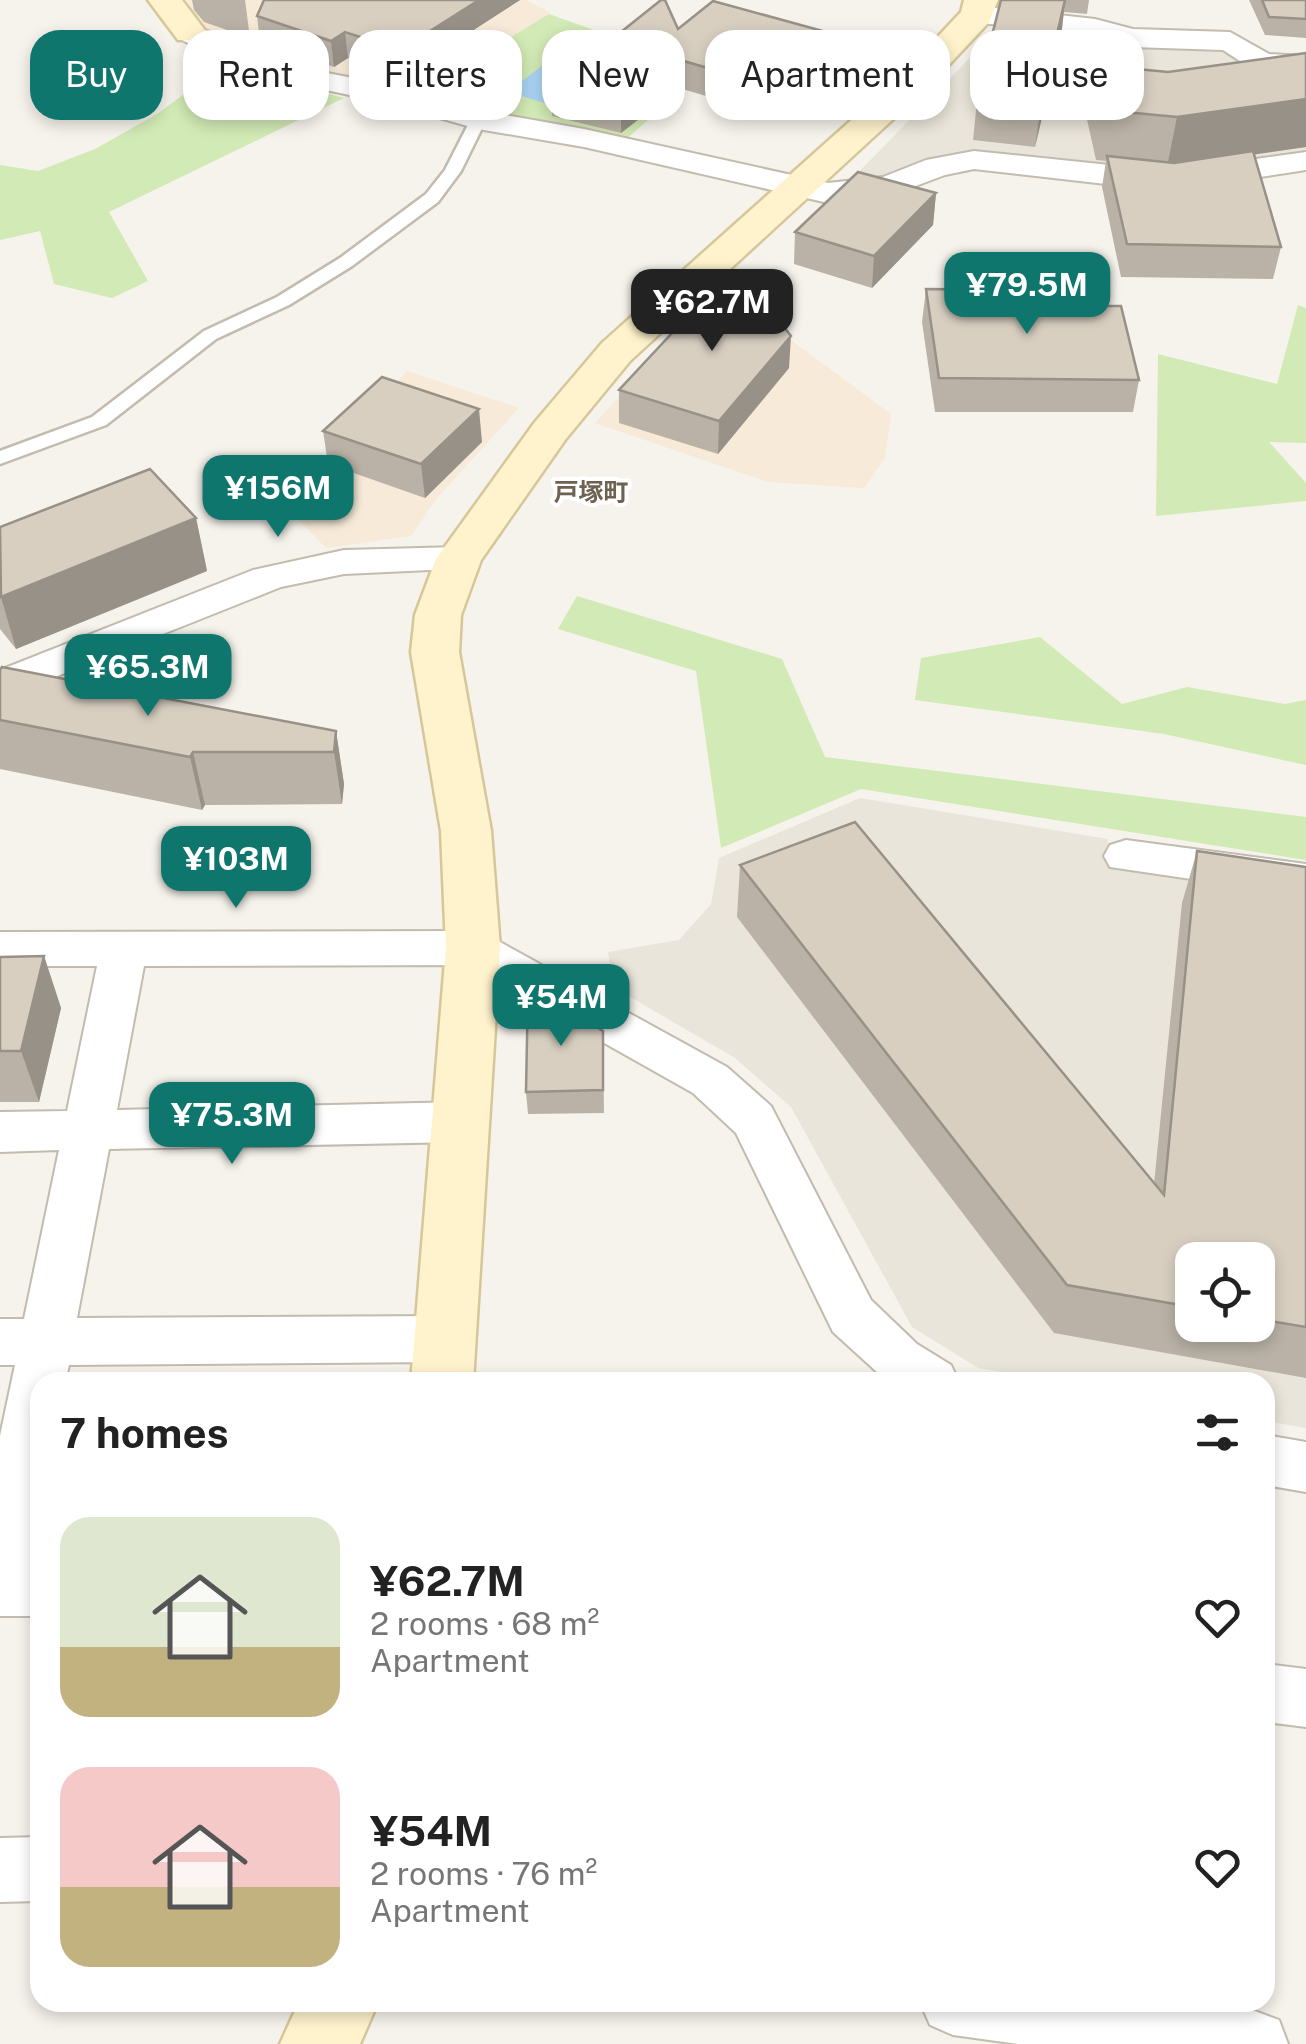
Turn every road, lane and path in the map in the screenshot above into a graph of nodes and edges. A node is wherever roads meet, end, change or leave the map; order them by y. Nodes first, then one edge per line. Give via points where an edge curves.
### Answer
1 (165, 0) edge
2 (979, 8) edge
3 (188, 30) edge
4 (1306, 65) edge
5 (478, 120) joint
6 (1306, 161) edge
7 (799, 189) junction
8 (0, 458) edge
9 (459, 559) junction
10 (0, 686) edge
11 (1126, 856) dead end
12 (1306, 880) edge
13 (473, 948) junction
14 (124, 949) junction
15 (0, 950) edge
16 (462, 1122) junction
17 (88, 1130) junction
18 (0, 1132) edge
19 (23, 1342) edge
20 (443, 1361) edge
21 (917, 1372) edge
22 (1275, 1462) edge
23 (1306, 1467) edge
24 (0, 1576) edge
25 (0, 1589) edge
26 (30, 1589) edge
27 (1275, 1694) edge
28 (1306, 1698) edge
29 (0, 1870) edge
30 (30, 1870) edge
31 (335, 2012) edge
32 (994, 2012) edge
33 (1070, 2031) edge
34 (319, 2044) edge
35 (1255, 2044) edge

1 - 3 street
2 - 4 street via 1132,38 1230,41 1262,63
2 - 7 street via 916,80
5 - 7 street
5 - 8 lane via 432,198 346,262 210,335 100,421
6 - 7 street via 1167,182 974,160 889,186
7 - 9 street via 616,352
9 - 10 street via 309,567 237,588
9 - 13 street via 438,615 435,652 466,831
11 - 12 street
13 - 14 street
13 - 16 street
13 - 21 street via 710,1080 754,1120 852,1316
14 - 15 street
14 - 17 street
16 - 17 street
16 - 20 street
17 - 18 street
17 - 19 street
19 - 20 street
19 - 24 street
22 - 23 street
25 - 26 street
27 - 28 street
29 - 30 street
31 - 34 street
32 - 33 street
33 - 35 street

